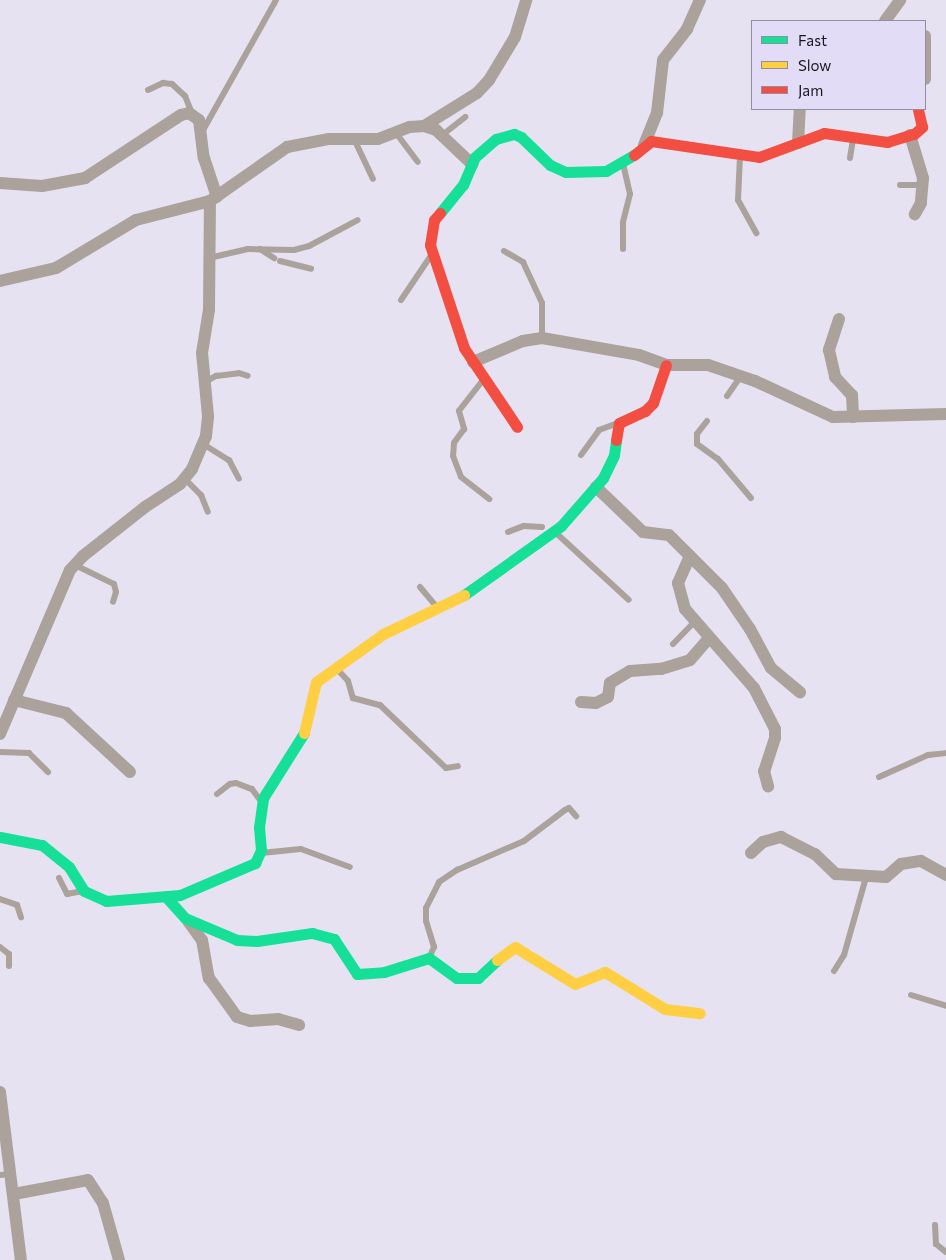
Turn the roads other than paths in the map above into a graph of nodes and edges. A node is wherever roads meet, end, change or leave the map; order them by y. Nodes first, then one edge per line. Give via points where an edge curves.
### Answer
1 (276, 0) edge
2 (526, 0) edge
3 (700, 0) edge
4 (900, 0) edge
5 (886, 20) edge
6 (148, 90) dead end
7 (800, 110) edge
8 (918, 110) edge
9 (193, 114) junction
10 (465, 117) dead end
11 (424, 126) junction
12 (396, 133) junction
13 (201, 134) junction
14 (910, 135) junction
15 (441, 136) junction
16 (853, 137) junction
17 (354, 139) junction
18 (798, 143) junction
19 (644, 145) junction
20 (740, 156) junction
21 (850, 158) dead end
22 (418, 162) dead end
23 (623, 163) junction
24 (472, 164) junction
25 (373, 179) dead end
26 (0, 183) edge
27 (900, 185) dead end
28 (923, 185) junction
29 (214, 199) junction
30 (916, 214) dead end
31 (358, 220) dead end
32 (756, 233) dead end
33 (259, 248) junction
34 (623, 249) dead end
35 (504, 251) dead end
36 (432, 254) junction
37 (210, 258) junction
38 (311, 269) dead end
39 (0, 281) edge
40 (401, 300) dead end
41 (839, 319) dead end
42 (542, 338) junction
43 (473, 362) junction
44 (666, 365) junction
45 (248, 376) dead end
46 (741, 376) junction
47 (484, 379) junction
48 (205, 382) junction
49 (727, 396) dead end
50 (946, 414) edge
51 (853, 417) junction
52 (707, 421) dead end
53 (619, 423) junction
54 (517, 427) dead end
55 (203, 444) junction
56 (582, 455) dead end
57 (185, 479) junction
58 (239, 479) dead end
59 (596, 487) junction
60 (751, 498) dead end
61 (489, 499) dead end
62 (208, 512) dead end
63 (549, 530) junction
64 (508, 532) dead end
65 (690, 556) junction
66 (75, 565) junction
67 (420, 587) dead end
68 (629, 600) dead end
69 (112, 602) dead end
70 (439, 609) junction
71 (695, 621) junction
72 (709, 638) junction
73 (673, 644) dead end
74 (335, 668) junction
75 (800, 692) dead end
76 (14, 700) junction
77 (581, 702) dead end
78 (0, 734) edge
79 (0, 752) edge
80 (946, 753) edge
81 (458, 766) dead end
82 (48, 772) dead end
83 (130, 772) dead end
84 (879, 776) dead end
85 (768, 786) dead end
86 (217, 794) dead end
87 (262, 806) junction
88 (576, 816) dead end
89 (0, 837) edge
90 (261, 853) junction
91 (751, 853) dead end
92 (350, 867) dead end
93 (946, 875) edge
94 (866, 877) junction
95 (58, 878) dead end
96 (84, 891) junction
97 (167, 898) junction
98 (0, 899) edge
99 (20, 918) dead end
100 (185, 918) junction
101 (0, 947) edge
102 (429, 958) junction
103 (9, 966) dead end
104 (834, 970) dead end
105 (911, 995) dead end
106 (946, 1006) edge
107 (700, 1013) dead end
108 (299, 1025) dead end
109 (0, 1099) edge
110 (5, 1174) edge
111 (14, 1194) junction
112 (935, 1225) dead end
113 (946, 1252) edge
114 (20, 1258) edge
115 (119, 1260) edge

1 - 13 lane
2 - 11 street via 515,36 489,80 477,93
3 - 19 street via 687,29 663,60 657,113
4 - 5 street
6 - 9 lane via 163,83 172,84 185,96
7 - 18 street
8 - 14 street via 922,127
9 - 13 street via 199,120
9 - 26 street via 181,114 85,178 42,186
10 - 15 lane
11 - 12 street
11 - 15 street
12 - 17 street via 378,139
12 - 22 lane
13 - 29 street
14 - 16 street via 887,142
14 - 28 street
15 - 24 street
16 - 18 street via 824,133
16 - 21 lane
17 - 25 lane
17 - 29 street via 329,139 287,147
18 - 20 street via 773,154
19 - 20 street via 659,140
19 - 23 street
20 - 32 lane via 738,200
23 - 24 street via 606,171 566,172 550,165 514,134 496,139
23 - 34 lane via 630,194 623,222
24 - 36 street via 462,185 434,220 430,231
27 - 28 lane
28 - 30 street
29 - 37 street
29 - 39 street via 136,220 56,268
31 - 33 lane via 309,246 294,250
33 - 37 lane
33 - 38 lane via 277,260
35 - 42 lane via 523,262 542,303
36 - 40 lane
36 - 43 street via 458,336
37 - 48 street via 209,310 202,353
41 - 51 street via 830,350 835,377 852,395
42 - 43 street via 523,341
42 - 44 street via 639,355
43 - 47 street
44 - 46 street via 700,364
44 - 53 street via 650,408
45 - 48 lane via 239,373 216,376
46 - 49 lane
46 - 51 street via 823,414
47 - 54 street
47 - 61 lane via 459,411 464,429 454,443 453,456 461,477
48 - 55 street via 208,426
50 - 51 street
52 - 60 lane via 697,434 697,444 718,459
53 - 56 lane via 599,430
53 - 59 street via 614,455
55 - 57 street
55 - 58 lane via 229,460
57 - 62 lane via 201,495
57 - 66 street
59 - 63 street
59 - 65 street via 642,532 669,535
63 - 64 lane via 524,526
63 - 68 lane via 594,565 622,597
63 - 70 street via 461,597
65 - 71 street via 682,571 679,592
65 - 75 street via 722,588 771,668
66 - 69 lane via 114,584 116,592
66 - 76 street via 61,586
67 - 70 lane
70 - 74 street via 383,634
71 - 72 street
71 - 73 lane
72 - 77 street via 690,660 655,670 630,671 610,683 608,698 596,703
72 - 85 street via 754,688 771,718 776,738 764,771
74 - 81 lane via 348,681 353,698 380,705 446,768
74 - 87 street via 312,688 308,727 266,791
76 - 78 street
76 - 83 street via 66,713
79 - 82 lane via 29,753
80 - 84 lane via 928,755
86 - 87 lane via 230,784 242,785 256,793
87 - 90 street via 259,826
88 - 102 lane via 569,808 524,840 457,870 439,882 426,908 426,921 434,947
89 - 96 street via 42,845 69,867
90 - 92 lane via 301,849
90 - 97 street via 255,863 223,879
91 - 94 street via 763,842 781,838 815,854 833,873
93 - 94 street via 921,860 901,864 886,877
94 - 104 lane via 844,955
95 - 96 lane via 67,894
96 - 97 street via 106,901
97 - 100 street
98 - 99 lane via 17,905
100 - 102 street via 237,940 257,941 312,933 334,939 357,974 384,972
100 - 108 street via 202,940 209,978 237,1017 250,1021 278,1019
101 - 103 lane via 9,954
102 - 107 street via 458,978 478,978 507,950 520,948 575,984 605,972 665,1009
105 - 106 lane
109 - 110 street
110 - 111 street
111 - 114 street
111 - 115 street via 88,1180 103,1203
112 - 113 lane via 936,1244

